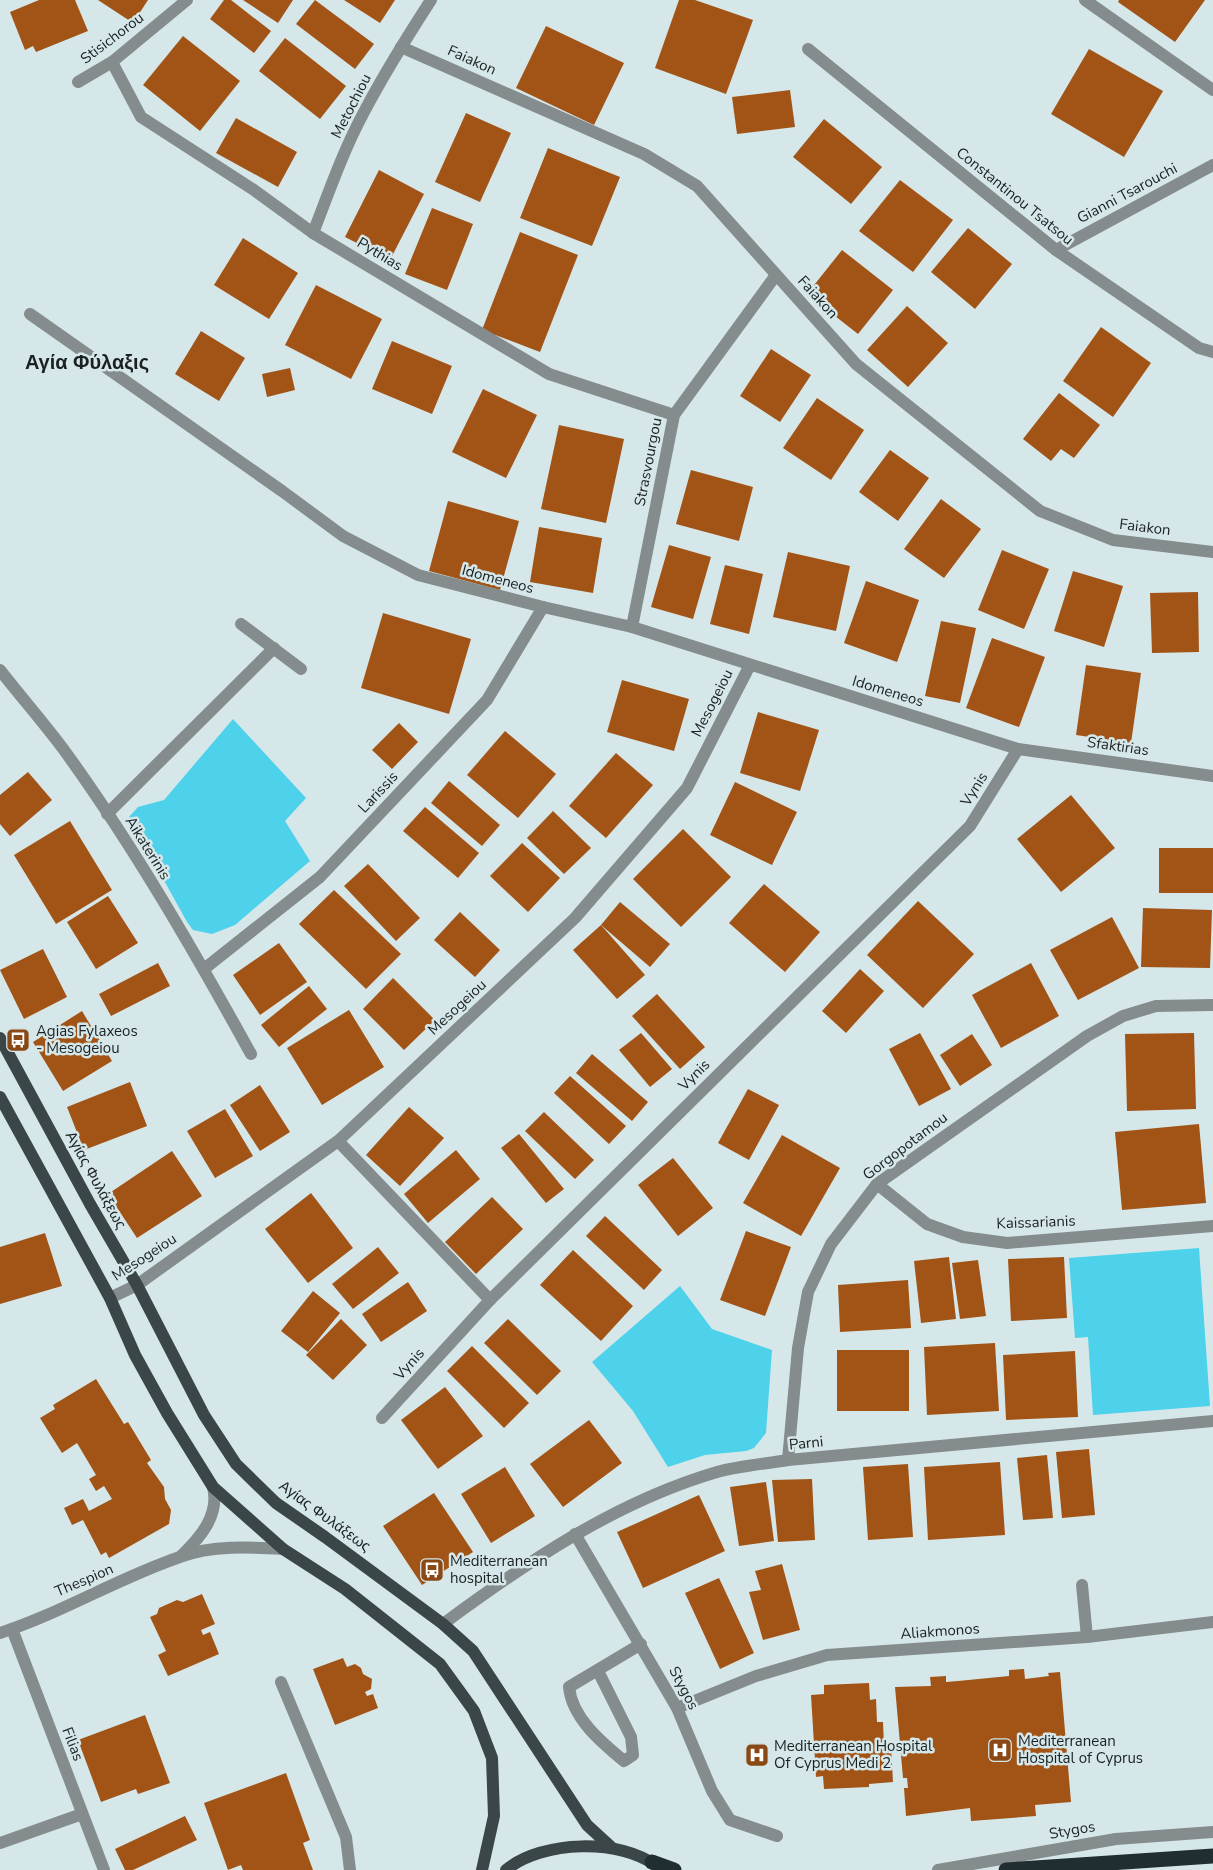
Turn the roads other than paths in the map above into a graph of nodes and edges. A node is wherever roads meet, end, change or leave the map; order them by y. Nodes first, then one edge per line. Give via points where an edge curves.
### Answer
1 (187, 0) edge
2 (431, 0) edge
3 (1085, 0) edge
4 (401, 47) junction
5 (808, 49) dead end
6 (112, 62) junction
7 (78, 82) dead end
8 (1213, 90) edge
9 (1213, 165) edge
10 (313, 233) junction
11 (1056, 250) junction
12 (776, 275) junction
13 (30, 314) dead end
14 (1213, 352) edge
15 (674, 415) junction
16 (1213, 552) edge
17 (543, 608) junction
18 (241, 624) dead end
19 (632, 627) junction
20 (274, 648) junction
21 (750, 665) junction
22 (301, 669) dead end
23 (0, 670) edge
24 (1018, 749) junction
25 (1213, 776) edge
26 (107, 814) junction
27 (204, 969) junction
28 (1213, 1005) edge
29 (0, 1038) edge
30 (251, 1054) dead end
31 (0, 1097) edge
32 (338, 1141) junction
33 (877, 1184) junction
34 (1213, 1226) edge
35 (137, 1284) junction
36 (110, 1298) junction
37 (490, 1300) junction
38 (382, 1418) dead end
39 (1213, 1421) edge
40 (788, 1460) junction
41 (213, 1486) junction
42 (575, 1534) junction
43 (283, 1550) junction
44 (181, 1556) junction
45 (1082, 1585) dead end
46 (1213, 1622) edge
47 (443, 1624) junction
48 (6, 1631) edge
49 (1087, 1637) junction
50 (641, 1644) junction
51 (598, 1671) junction
52 (281, 1682) dead end
53 (678, 1708) junction
54 (82, 1814) junction
55 (1213, 1832) edge
56 (777, 1836) dead end
57 (0, 1843) edge
58 (611, 1847) junction
59 (1213, 1856) edge
60 (657, 1866) edge
61 (104, 1870) edge
62 (350, 1870) edge
63 (482, 1870) edge
64 (506, 1870) edge
65 (674, 1870) edge
66 (938, 1870) edge
67 (1006, 1870) edge

1 - 6 street, Stisichorou
2 - 4 street, Metochiou
3 - 8 street
4 - 10 street, Metochiou via 363,113
4 - 12 street, Faiakon via 644,154 689,181
5 - 11 street, Constantinou Tsatsou
6 - 7 street, Stisichorou
6 - 10 street, Pythias via 141,117 254,190
9 - 11 street, Gianni Tsarouchi
10 - 15 street, Pythias via 549,374
11 - 14 street, Constantinou Tsatsou via 1199,348
12 - 15 street, Strasvourgou
12 - 16 street, Faiakon via 856,364 1040,512 1112,540
13 - 17 street, Idomeneos via 342,536 418,575
15 - 19 street, Strasvourgou
17 - 19 street, Idomeneos
17 - 27 street, Larissis via 487,700 320,877
18 - 20 street
19 - 21 street, Idomeneos
20 - 22 street
20 - 26 street
21 - 24 street, Idomeneos
21 - 32 street, Mesogeiou via 687,788 669,810 575,918
23 - 26 street, Aikaterinis via 64,749
24 - 25 street, Sfaktirias
24 - 37 street, Vynis via 970,826
26 - 27 street, Aikaterinis
27 - 30 street, Aikaterinis
28 - 33 street, Gorgopotamou via 1156,1006 1123,1016 1087,1036
29 - 35 main road, Αγίας Φυλάξεως
31 - 36 main road
32 - 35 street, Mesogeiou
32 - 37 street
33 - 34 street, Kaissarianis via 927,1224 962,1236 1007,1243
33 - 40 street, Gorgopotamou via 831,1244 808,1292 798,1348
35 - 36 street, Mesogeiou
35 - 47 main road, Αγίας Φυλάξεως via 204,1415 236,1464 276,1503
36 - 41 main road via 135,1355
37 - 38 street, Vynis
39 - 40 street, Parni
40 - 42 street, Parni via 718,1472 626,1507
41 - 43 main road
41 - 44 street, Thespion via 216,1498 210,1520 199,1539
42 - 47 street, Parni via 490,1588
42 - 50 street, Stygos
43 - 44 street, Thespion via 233,1548
43 - 63 main road via 345,1589 440,1664 474,1711 492,1758 494,1816
44 - 48 street, Thespion
45 - 49 street
46 - 49 street, Aliakmonos
47 - 58 main road, Αγίας Φυλάξεως via 473,1651 587,1825
48 - 54 street, Filias
49 - 53 street, Aliakmonos via 828,1654 756,1676
50 - 51 street
50 - 53 street, Stygos
51 - 51 street via 569,1687 570,1696 593,1736 624,1761 633,1755 631,1737
52 - 62 street via 346,1837
53 - 56 street, Stygos via 712,1791 730,1820
54 - 57 street
54 - 61 street, Filias
55 - 66 street, Stygos via 1116,1839
58 - 60 main road
58 - 64 main road via 562,1847 515,1863
59 - 67 highway
60 - 65 highway

